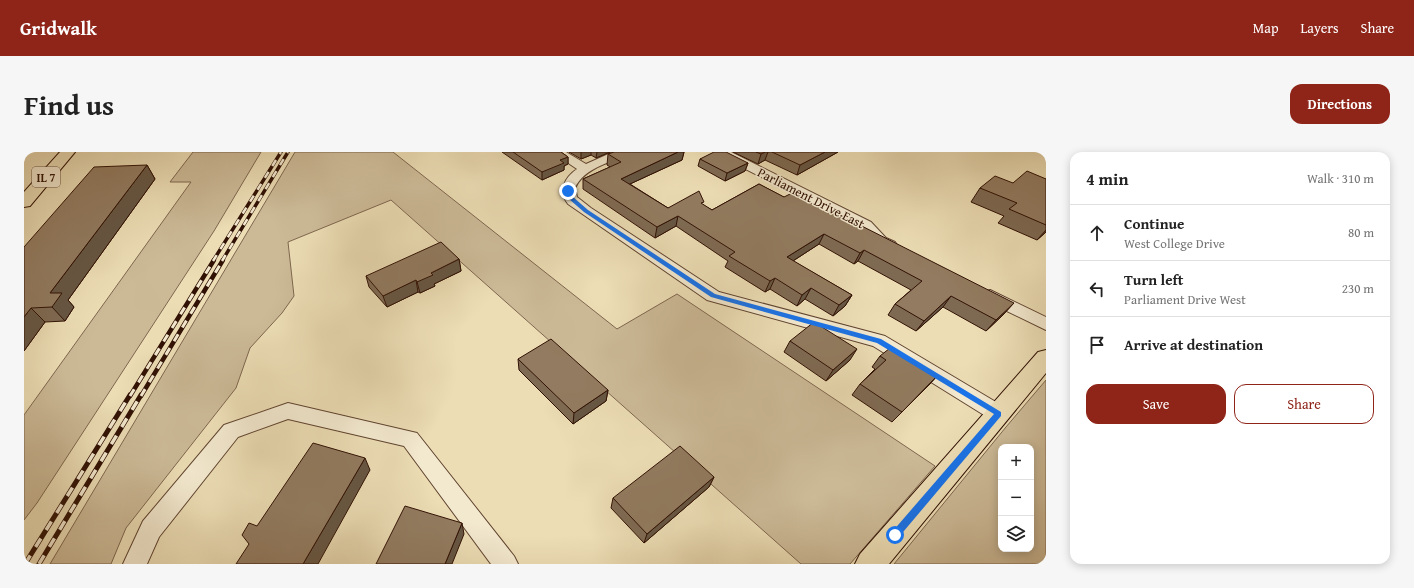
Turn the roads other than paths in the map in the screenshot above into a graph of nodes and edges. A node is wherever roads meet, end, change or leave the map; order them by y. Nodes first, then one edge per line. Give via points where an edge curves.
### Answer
1 (68, 152) edge
2 (558, 152) edge
3 (624, 152) edge
4 (722, 152) edge
5 (585, 169) junction
6 (24, 202) edge
7 (901, 251) edge
8 (977, 289) edge
9 (1046, 324) edge
10 (1046, 358) edge
11 (998, 414) junction
12 (135, 564) edge
13 (506, 564) edge
14 (870, 564) edge

1 - 6 main road, IL 7
2 - 5 street
3 - 5 street
4 - 7 street, Parliament Drive East via 866,225 881,241
5 - 11 street via 574,176 570,183 568,191 571,198 586,211 713,296 879,341
8 - 9 street
10 - 11 main road
11 - 14 main road
12 - 13 street via 151,529 231,431 288,411 410,440

